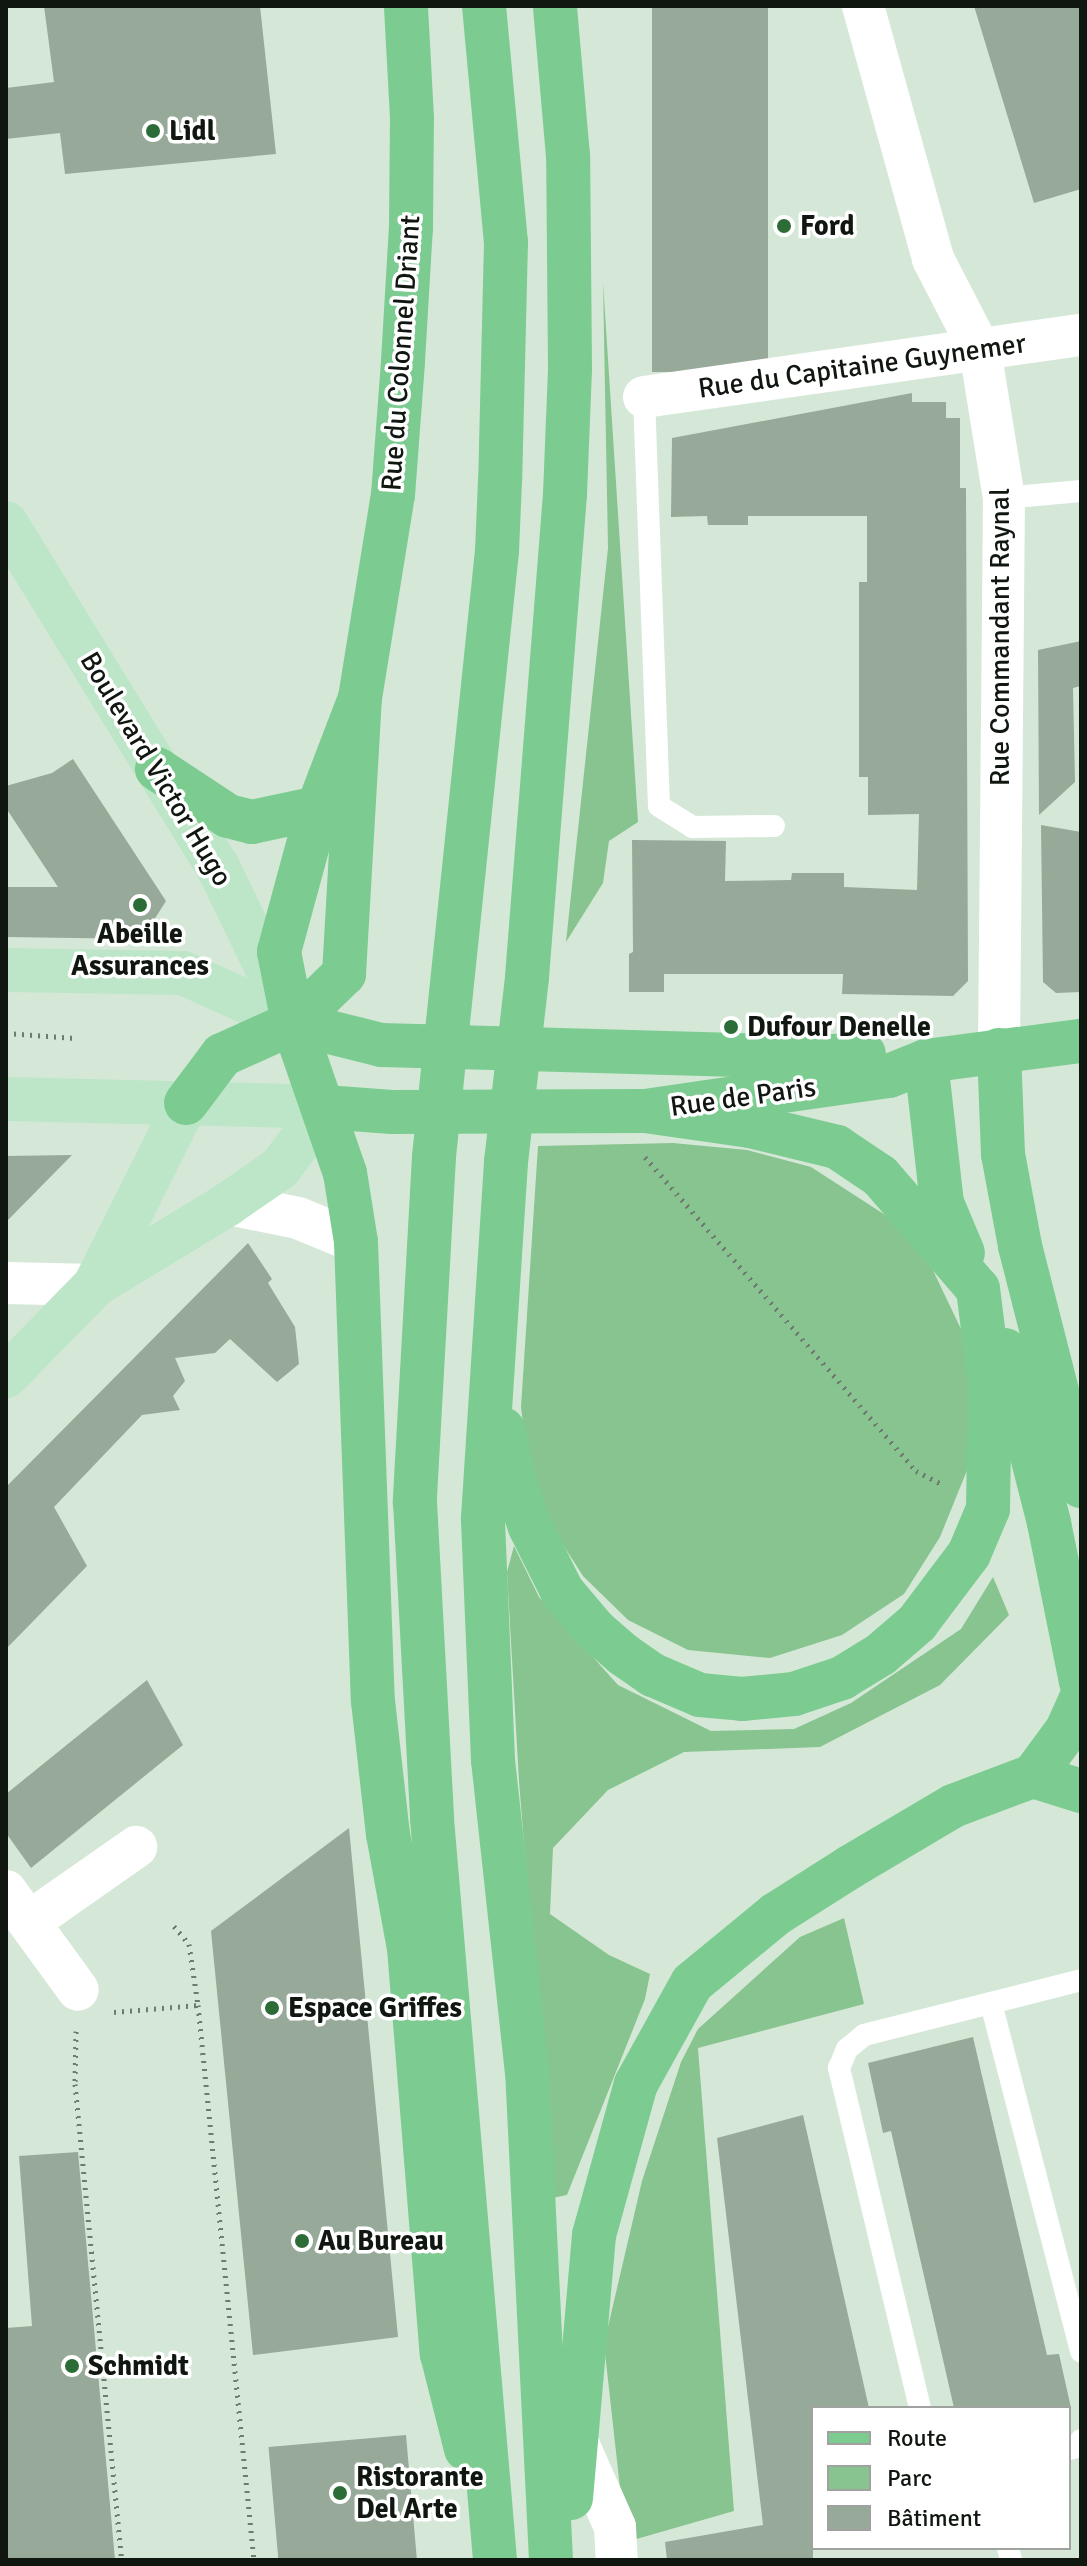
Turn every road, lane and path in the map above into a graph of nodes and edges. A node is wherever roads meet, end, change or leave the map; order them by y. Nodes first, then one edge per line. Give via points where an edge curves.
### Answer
1 (406, 6) edge
2 (484, 6) edge
3 (555, 6) edge
4 (863, 6) edge
5 (1081, 335) edge
6 (980, 350) junction
7 (644, 397) joint
8 (1081, 491) edge
9 (1004, 498) junction
10 (6, 523) edge
11 (360, 698) junction
12 (157, 769) junction
13 (318, 808) junction
14 (774, 826) dead end
15 (6, 970) edge
16 (293, 1023) junction
17 (6, 1033) edge
18 (75, 1038) dead end
19 (1081, 1041) edge
20 (999, 1050) junction
21 (926, 1061) junction
22 (6, 1099) edge
23 (186, 1103) junction
24 (325, 1107) junction
25 (625, 1111) junction
26 (228, 1204) junction
27 (356, 1242) junction
28 (6, 1283) edge
29 (95, 1285) junction
30 (978, 1289) junction
31 (491, 1371) junction
32 (6, 1376) edge
33 (1081, 1486) edge
34 (988, 1509) junction
35 (1081, 1682) edge
36 (1081, 1698) edge
37 (1033, 1776) junction
38 (1081, 1791) edge
39 (136, 1847) dead end
40 (17, 1906) edge
41 (174, 1926) dead end
42 (1081, 1980) edge
43 (991, 2003) junction
44 (198, 2005) junction
45 (86, 2010) junction
46 (1081, 2352) edge
47 (920, 2406) edge
48 (576, 2439) junction
49 (122, 2560) edge
50 (254, 2560) edge
51 (495, 2560) edge
52 (551, 2560) edge
53 (566, 2560) edge
54 (617, 2560) edge

1 - 11 main road, Rue du Colonnel Driant via 411,197 403,361 393,495
2 - 51 main road via 506,242 500,480 494,583 434,1157 415,1502 432,1819
3 - 31 main road via 568,156 565,494
4 - 6 street, Rue Commandant Raynal via 933,259
5 - 6 street, Rue du Capitaine Guynemer
6 - 7 street, Rue du Capitaine Guynemer
6 - 9 street, Rue Commandant Raynal
7 - 14 lane via 659,806 692,827
8 - 9 lane
9 - 20 street, Rue Commandant Raynal
10 - 12 main road, Boulevard Victor Hugo
11 - 13 main road
11 - 16 main road via 344,974
12 - 13 main road via 228,816 252,822
12 - 16 main road, Boulevard Victor Hugo via 218,867
13 - 16 main road via 279,952
15 - 16 main road via 183,973
16 - 21 main road, Rue de Paris via 381,1045 818,1057 877,1053
16 - 23 main road via 222,1055
16 - 24 main road
17 - 18 path
19 - 20 main road, Rue de Paris
20 - 21 main road, Rue de Paris
20 - 33 main road via 1003,1154 1017,1231
21 - 25 main road, Rue de Paris via 889,1076
21 - 30 main road via 942,1203
22 - 23 main road
23 - 24 main road
23 - 29 main road
24 - 25 main road, Rue de Paris via 392,1112
24 - 26 main road via 280,1168
24 - 27 main road via 345,1173
25 - 30 main road via 750,1126 837,1147 880,1176
25 - 34 path via 916,1471
26 - 27 street via 298,1218
26 - 29 main road
27 - 51 main road via 373,1701 388,1834 409,1948 442,2354
28 - 29 street
29 - 32 main road
30 - 34 main road via 990,1385
30 - 35 main road via 1008,1357
31 - 34 main road via 515,1483 562,1591 624,1655 653,1675 700,1695 742,1699 794,1694 842,1678 881,1654 917,1623 944,1589 969,1554
31 - 52 main road via 483,1518 493,1760 527,2073
36 - 37 main road via 1067,1730
37 - 38 main road
37 - 48 main road via 953,1806 850,1867 776,1914 692,1983 636,2084 603,2197 594,2235
39 - 40 street
40 - 45 street
41 - 44 path via 189,1944
42 - 43 lane
43 - 46 lane
43 - 47 lane via 864,2035 847,2049 839,2068
44 - 45 path
44 - 50 path
45 - 49 path via 75,2084
48 - 53 main road
48 - 54 street via 615,2527

